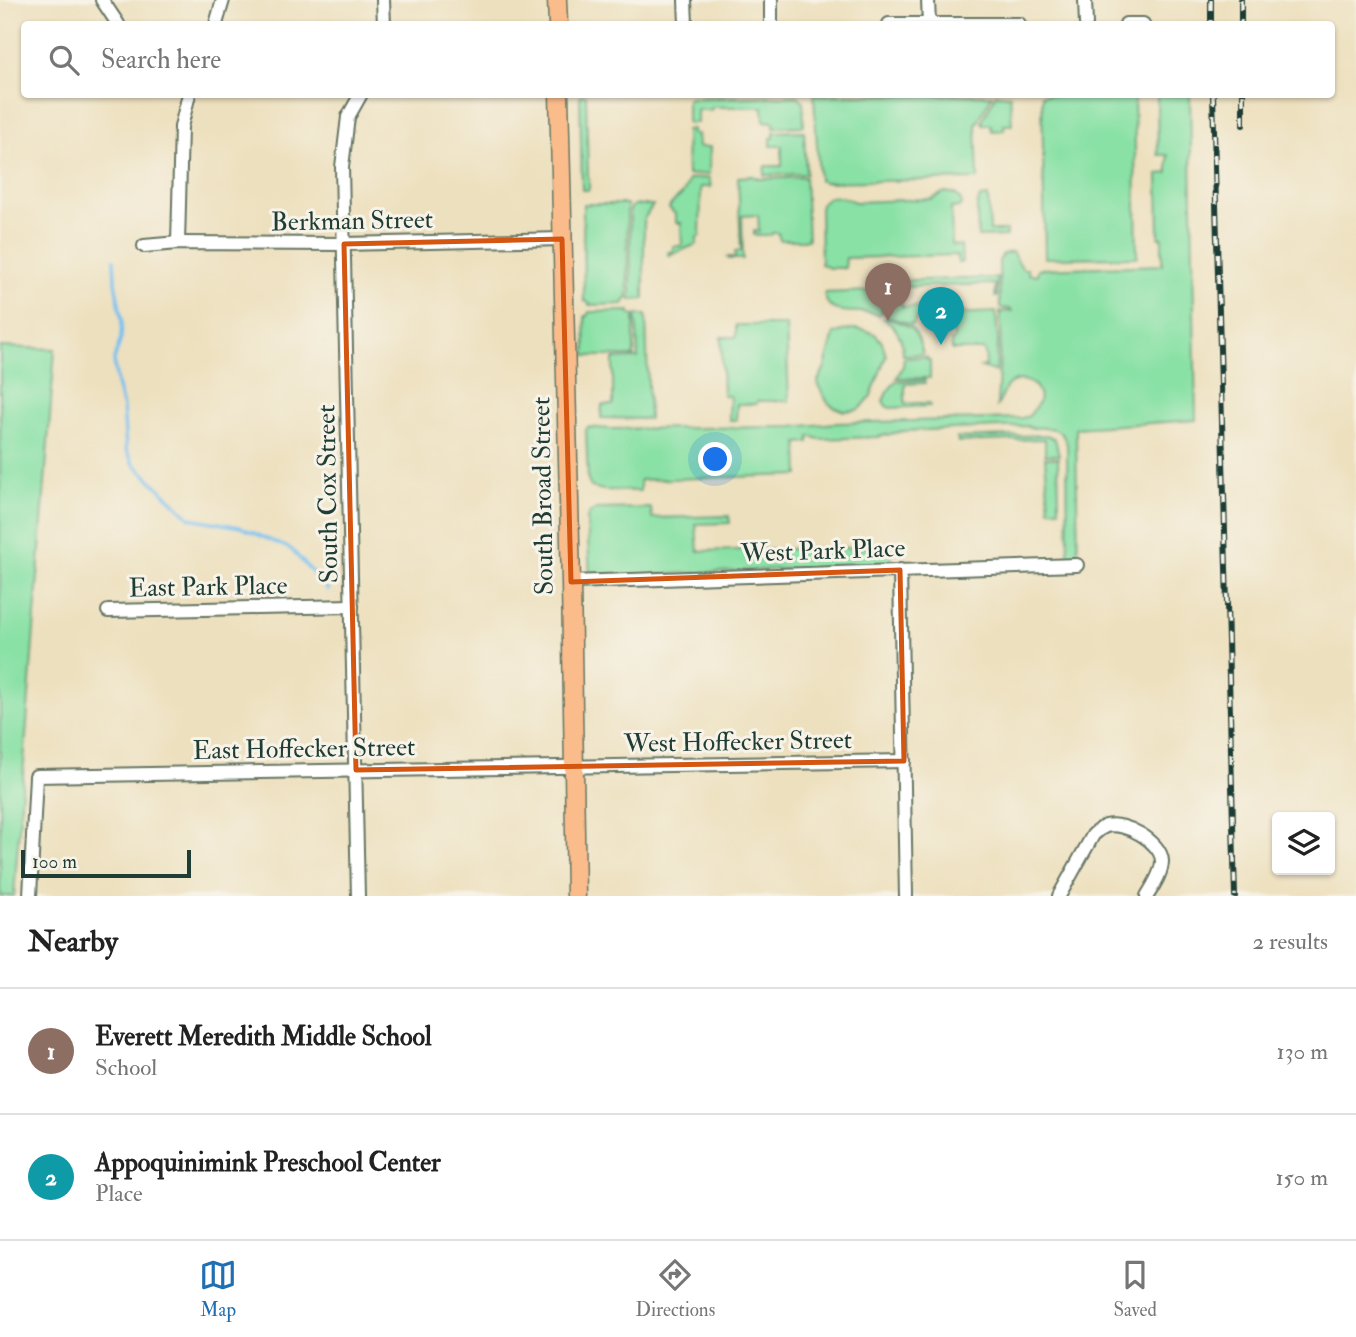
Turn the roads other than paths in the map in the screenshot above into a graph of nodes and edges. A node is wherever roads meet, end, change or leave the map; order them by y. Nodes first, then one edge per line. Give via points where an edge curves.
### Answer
1 (103, 0) edge
2 (223, 0) edge
3 (383, 0) edge
4 (557, 0) edge
5 (685, 0) edge
6 (771, 0) edge
7 (929, 0) edge
8 (1085, 0) edge
9 (116, 21) edge
10 (217, 21) edge
11 (384, 21) edge
12 (558, 21) edge
13 (686, 21) edge
14 (771, 21) edge
15 (929, 21) edge
16 (1086, 21) edge
17 (188, 98) edge
18 (360, 98) edge
19 (559, 98) edge
20 (562, 239) junction
21 (178, 243) junction
22 (344, 244) junction
23 (144, 246) dead end
24 (1077, 565) dead end
25 (900, 570) junction
26 (571, 582) junction
27 (352, 606) junction
28 (108, 611) dead end
29 (904, 761) junction
30 (573, 766) junction
31 (356, 770) junction
32 (30, 896) edge
33 (359, 896) edge
34 (576, 896) edge
35 (906, 896) edge
36 (1059, 896) edge
37 (1147, 896) edge

1 - 9 street
2 - 10 street
3 - 11 street
4 - 12 main road
5 - 13 street
6 - 14 street
7 - 15 street
8 - 16 street
17 - 21 street via 181,127
18 - 22 street, South Cox Street via 348,117 342,167
19 - 20 main road, South Broad Street
20 - 22 street, Berkman Street
20 - 26 main road, South Broad Street
21 - 22 street, Berkman Street
21 - 23 street, Berkman Street
22 - 27 street, South Cox Street
24 - 25 street, West Park Place
25 - 26 street, West Park Place
25 - 29 street
26 - 30 main road, South Broad Street
27 - 28 street, East Park Place
27 - 31 street, South Cox Street
29 - 30 street, West Hoffecker Street
29 - 35 street
30 - 31 street, East Hoffecker Street
30 - 34 main road, South Broad Street
31 - 32 street, East Hoffecker Street via 36,776
31 - 33 street, South Cox Street
36 - 37 street via 1093,835 1100,828 1116,825 1150,840 1161,854 1161,867

